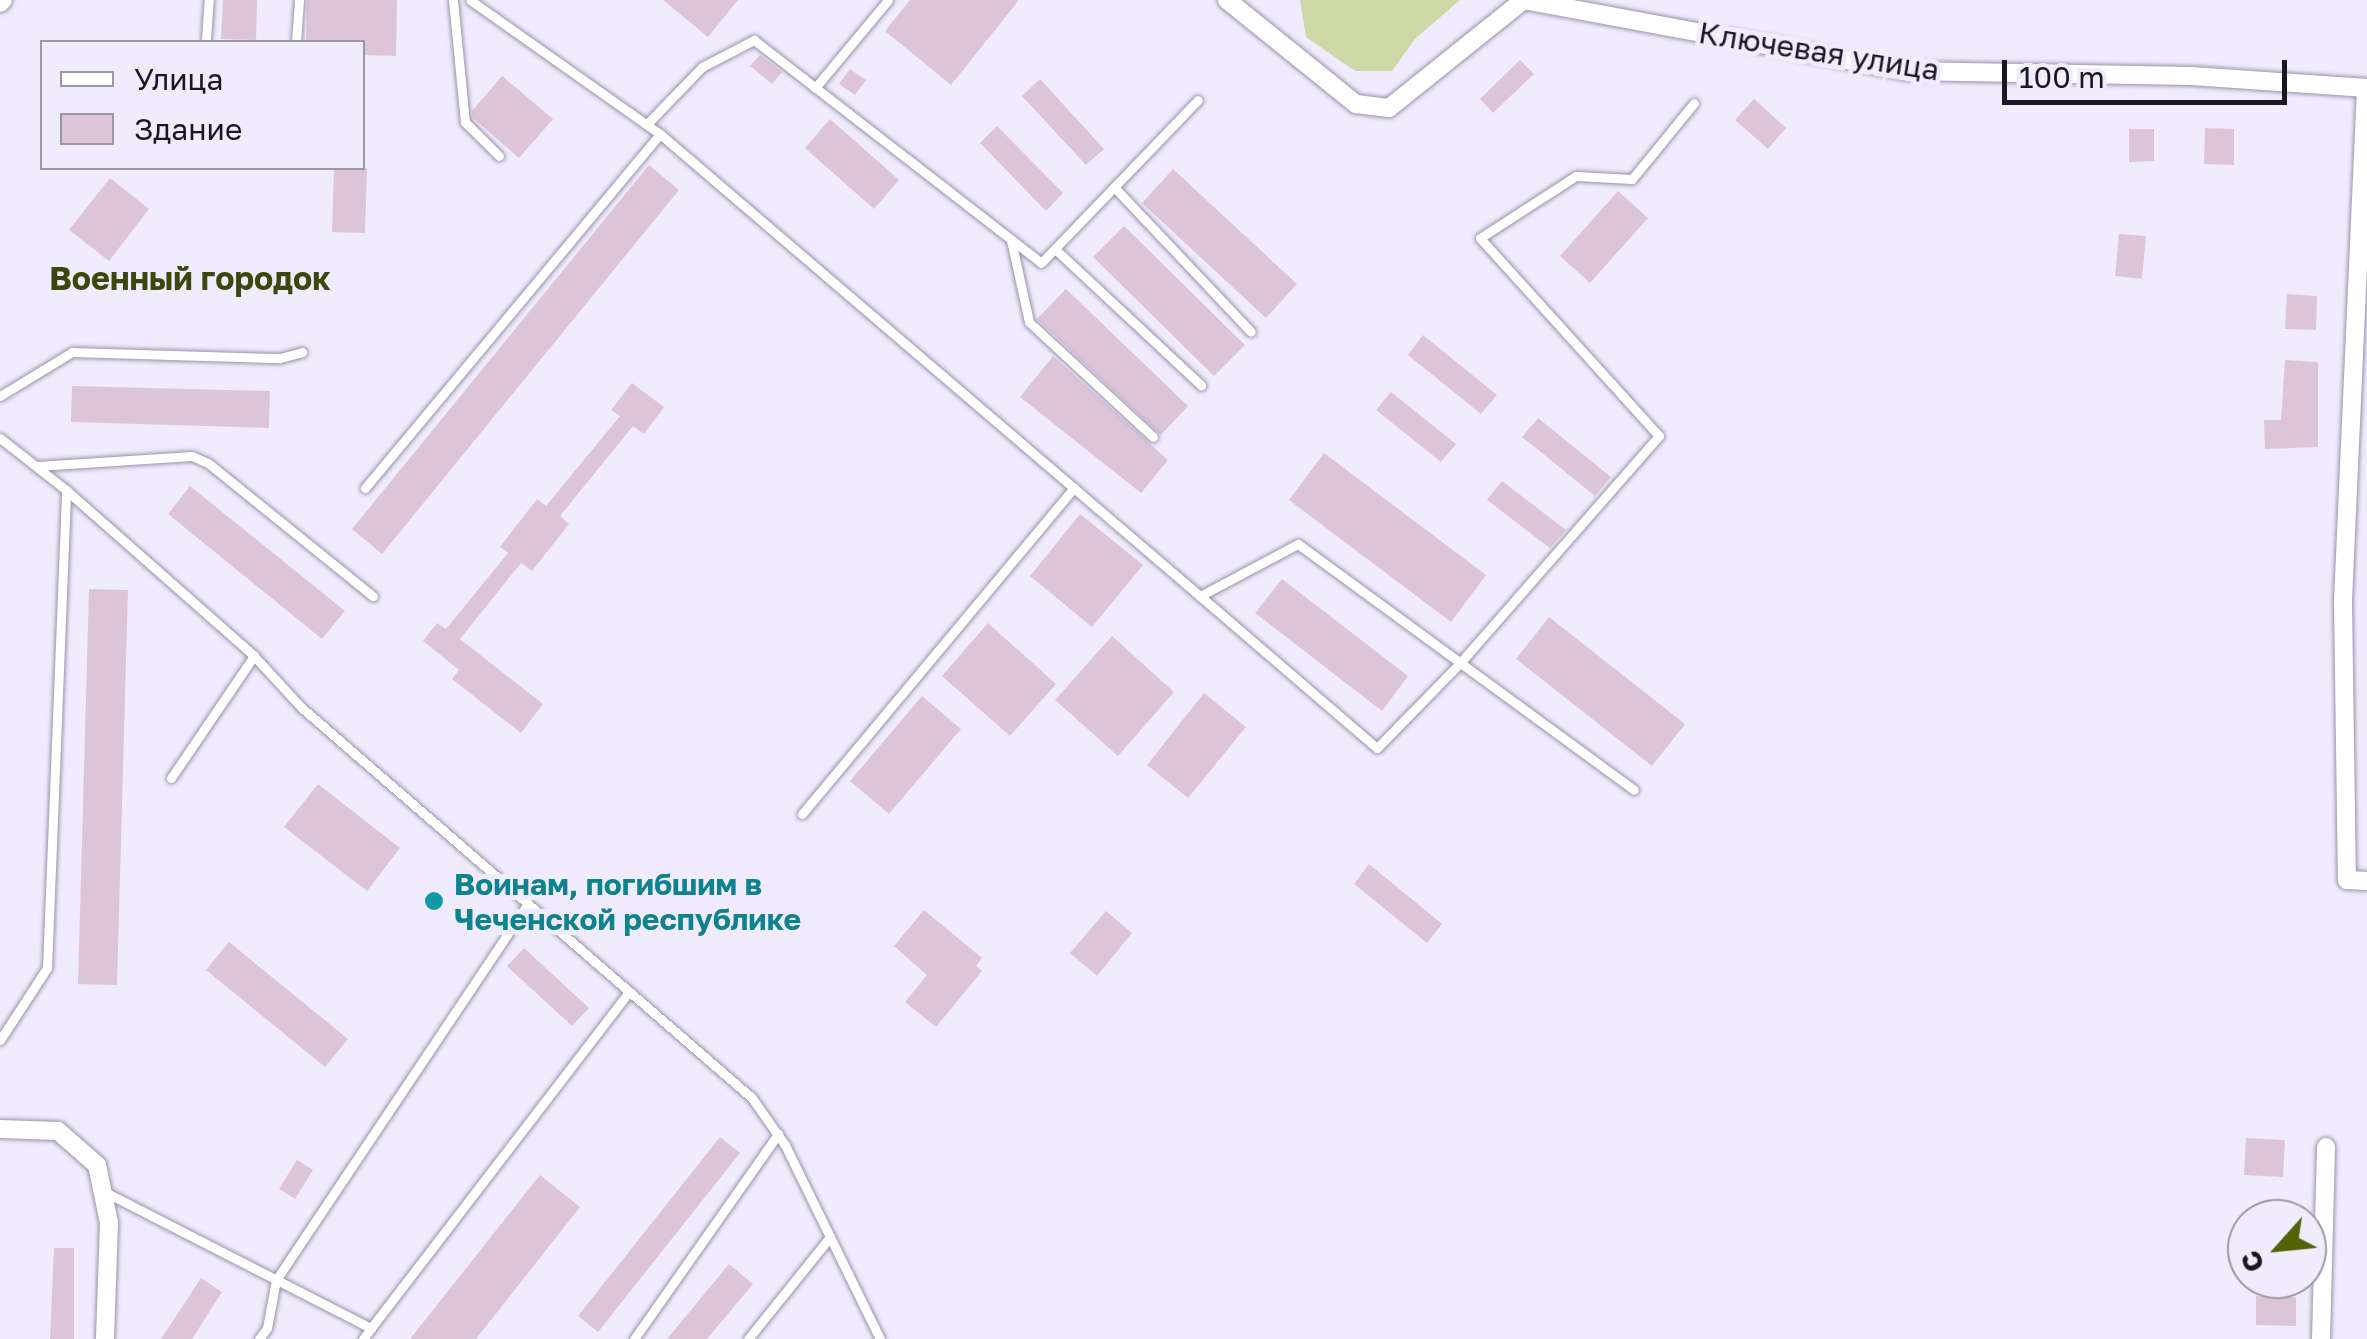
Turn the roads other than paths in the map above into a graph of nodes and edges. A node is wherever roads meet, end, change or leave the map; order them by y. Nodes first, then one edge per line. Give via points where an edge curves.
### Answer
1 (209, 0) edge
2 (299, 0) edge
3 (453, 0) edge
4 (470, 0) edge
5 (888, 0) edge
6 (1227, 0) edge
7 (206, 39) dead end
8 (296, 40) edge
9 (815, 88) junction
10 (2367, 88) edge
11 (1198, 100) dead end
12 (1694, 103) dead end
13 (647, 124) junction
14 (660, 134) junction
15 (499, 156) dead end
16 (1114, 188) junction
17 (1011, 240) junction
18 (1055, 250) junction
19 (1251, 332) dead end
20 (302, 352) dead end
21 (1201, 385) dead end
22 (0, 396) edge
23 (1152, 437) dead end
24 (0, 438) edge
25 (37, 466) junction
26 (364, 488) dead end
27 (1074, 488) junction
28 (66, 490) junction
29 (373, 596) dead end
30 (1200, 596) junction
31 (254, 656) junction
32 (1460, 663) junction
33 (171, 778) dead end
34 (1634, 790) dead end
35 (802, 814) dead end
36 (2367, 882) edge
37 (528, 904) junction
38 (629, 992) junction
39 (0, 1040) edge
40 (0, 1129) edge
41 (778, 1134) junction
42 (2326, 1147) dead end
43 (102, 1190) junction
44 (830, 1237) junction
45 (276, 1280) junction
46 (371, 1328) junction
47 (105, 1339) edge
48 (259, 1339) edge
49 (362, 1339) edge
50 (634, 1339) edge
51 (748, 1339) edge
52 (880, 1339) edge
53 (2320, 1339) edge

1 - 7 lane
2 - 8 lane
3 - 15 lane via 465,122
4 - 13 lane
5 - 9 lane
6 - 10 street, Ключевая улица via 1356,104 1390,108 1524,0 1906,71 2192,76
9 - 13 lane via 754,40 702,67
9 - 17 lane
10 - 36 street via 2343,602 2348,880
11 - 16 lane
12 - 32 lane via 1632,179 1576,176 1480,238 1660,436
13 - 14 lane
14 - 26 lane
14 - 27 lane
16 - 18 lane
16 - 19 lane
17 - 18 lane via 1041,263
17 - 23 lane via 1029,322
18 - 21 lane
20 - 22 lane via 280,358 72,352
24 - 25 lane
25 - 28 lane
25 - 29 lane via 192,456
27 - 30 lane
27 - 35 lane
28 - 31 lane
28 - 39 lane via 47,968
30 - 32 lane via 1298,544
30 - 32 lane via 1376,748
31 - 33 lane
31 - 37 lane via 302,708
32 - 34 lane
37 - 38 lane
37 - 45 lane
38 - 41 lane via 752,1098
38 - 46 lane
40 - 43 street via 58,1131 97,1165
41 - 44 lane
41 - 50 lane
42 - 53 street
43 - 45 lane
43 - 47 street via 109,1223
44 - 51 lane
44 - 52 lane
45 - 46 lane
45 - 48 lane
46 - 49 lane

